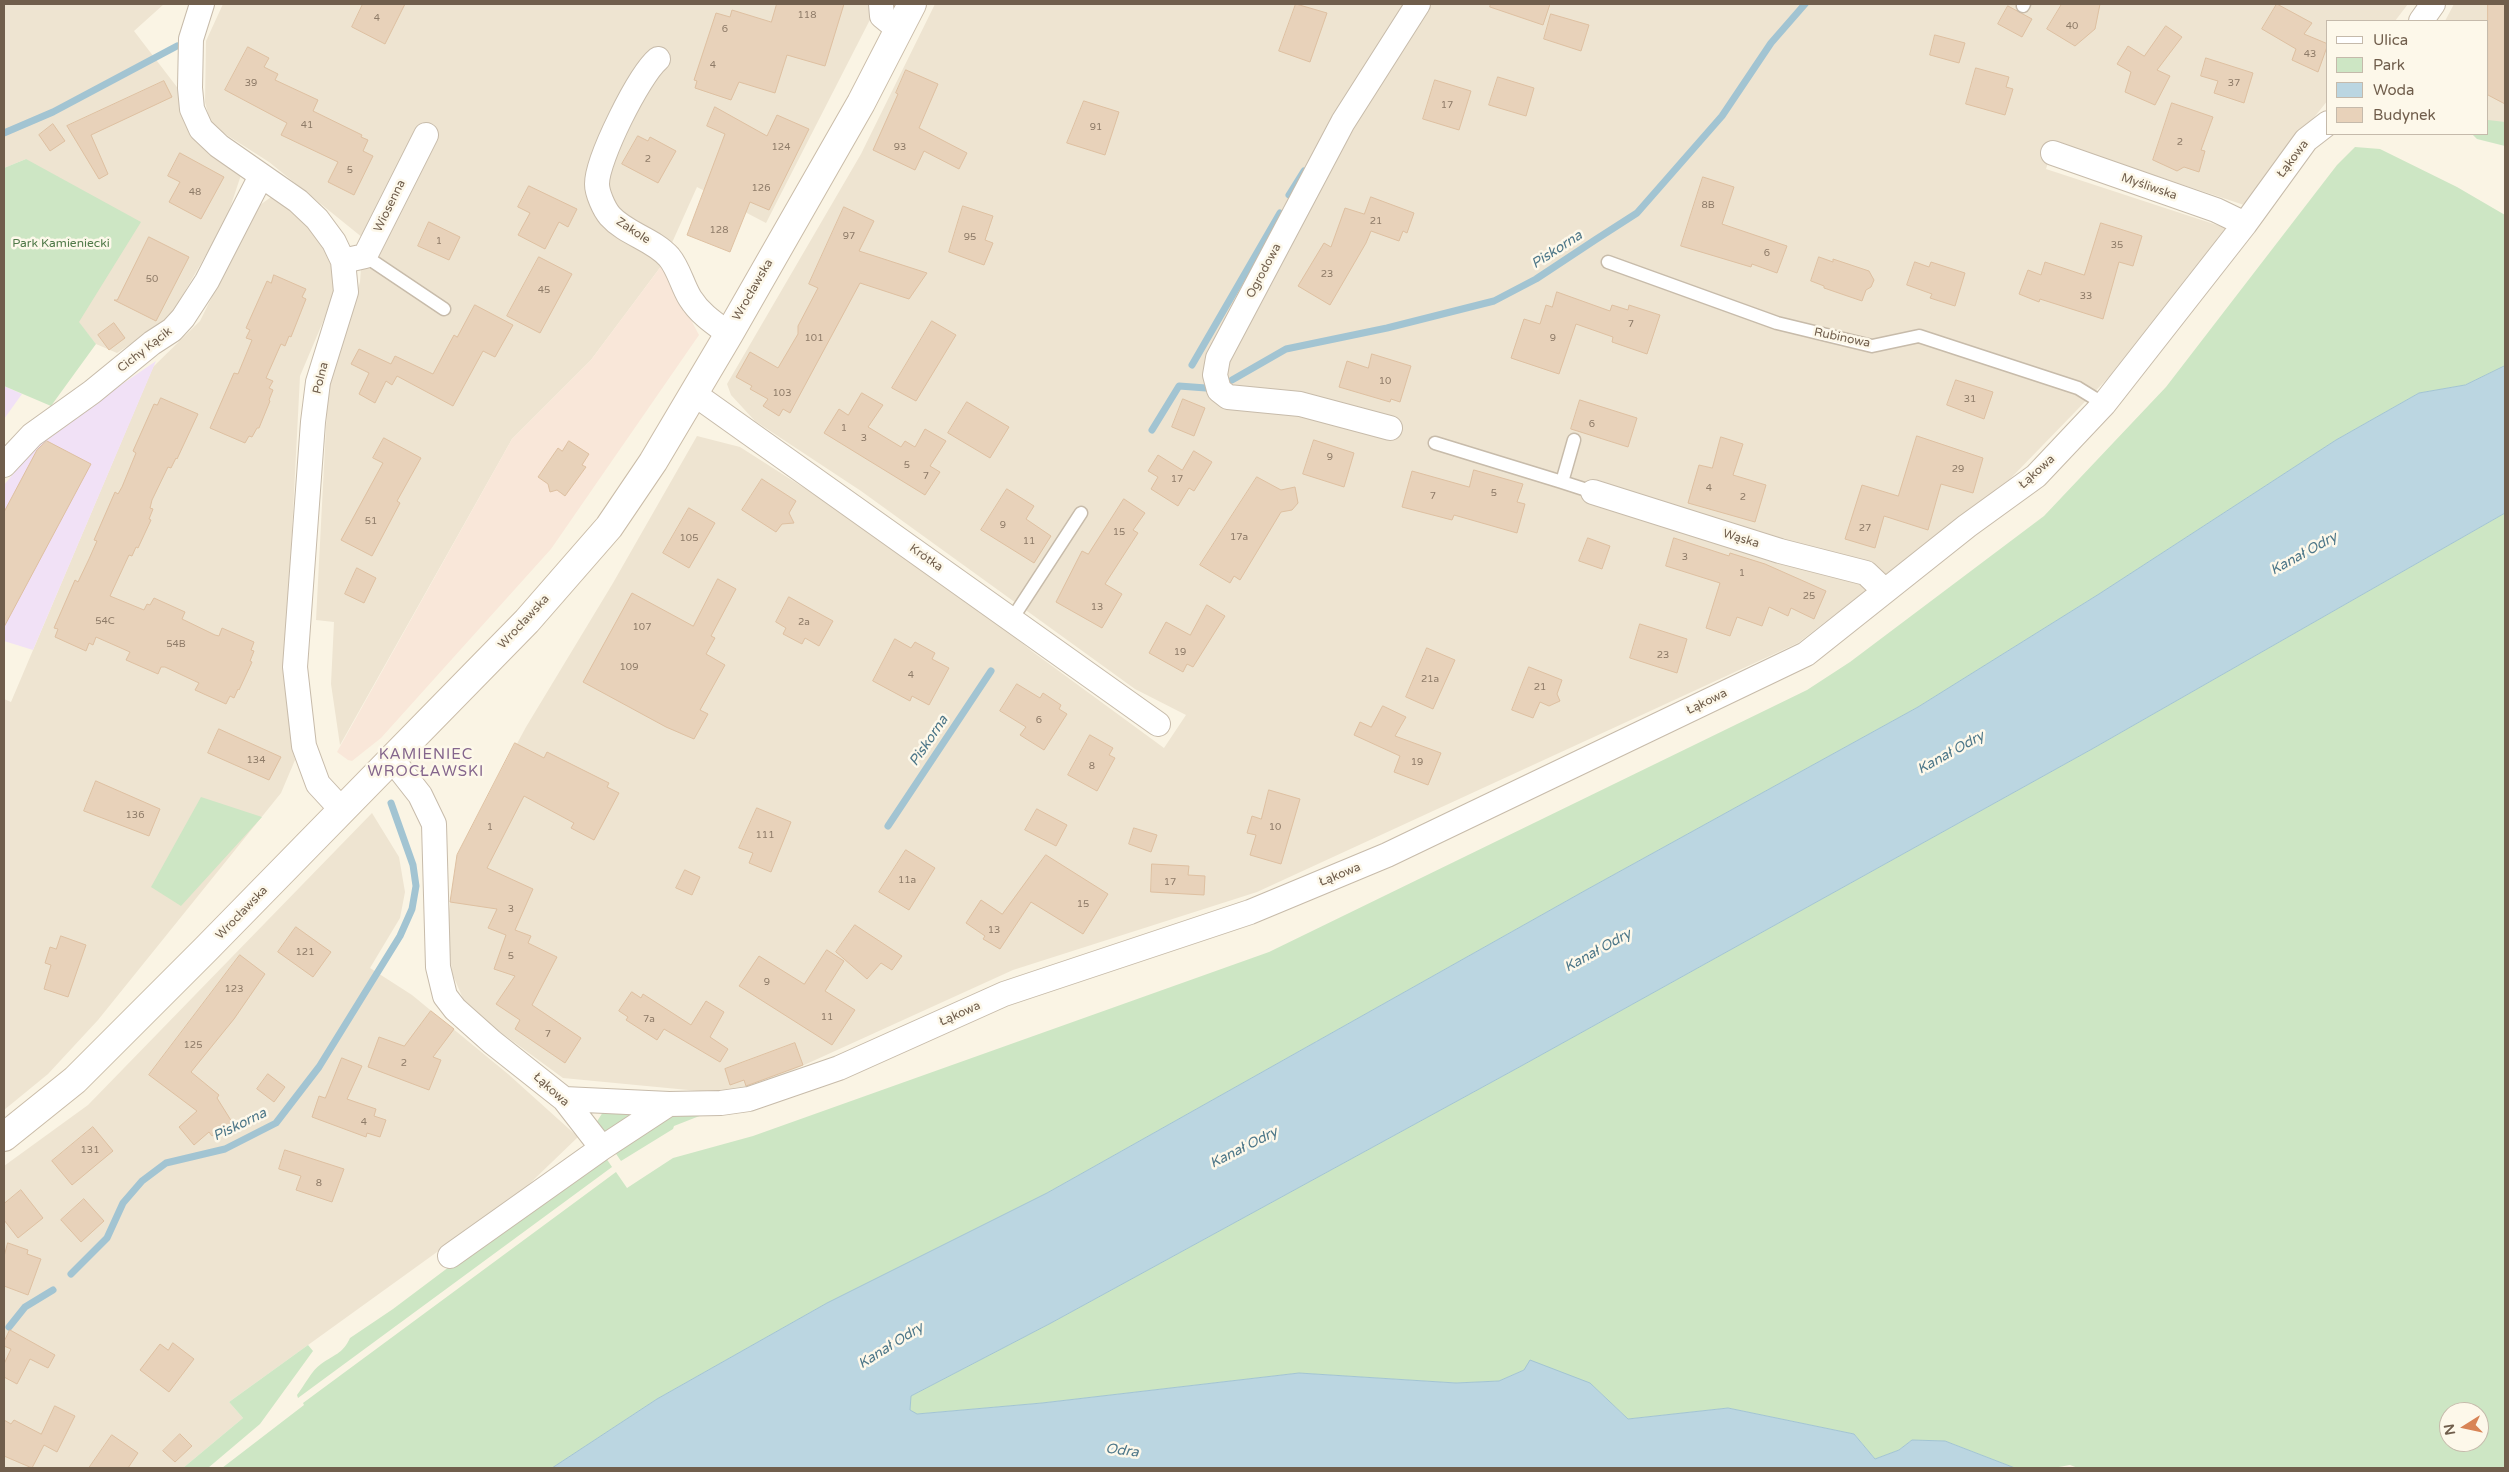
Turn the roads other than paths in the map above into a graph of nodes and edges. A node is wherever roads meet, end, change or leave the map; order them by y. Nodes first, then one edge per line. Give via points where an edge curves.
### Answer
1 (202, 4) edge
2 (881, 4) edge
3 (912, 4) edge
4 (1418, 4) edge
5 (2433, 4) edge
6 (2422, 20) edge
7 (900, 30) junction
8 (658, 59) dead end
9 (2326, 125) edge
10 (426, 135) dead end
11 (2053, 153) dead end
12 (261, 176) junction
13 (2245, 224) junction
14 (354, 259) junction
15 (1608, 262) dead end
16 (444, 309) dead end
17 (729, 334) junction
18 (693, 393) junction
19 (2104, 404) junction
20 (1390, 428) dead end
21 (1574, 440) dead end
22 (1436, 443) dead end
23 (4, 465) edge
24 (1562, 482) junction
25 (1593, 492) joint
26 (1081, 513) dead end
27 (1885, 591) junction
28 (1012, 620) junction
29 (1158, 724) dead end
30 (391, 758) junction
31 (342, 810) junction
32 (564, 1099) junction
33 (669, 1104) junction
34 (4, 1137) edge
35 (602, 1148) junction
36 (450, 1256) dead end

1 - 12 street, Polna via 191,40 192,109 201,129
2 - 7 street via 882,16
3 - 7 main road, Wrocławska
4 - 20 street, Ogrodowa via 1343,122 1218,358 1215,375 1219,390 1228,396 1300,404
5 - 6 street
7 - 17 main road, Wrocławska
8 - 17 street, Zakole via 648,67 623,114 599,169 597,186 609,215 623,228 666,254 674,262 699,311
9 - 13 street, Łąkowa via 2306,140
10 - 14 street, Wiosenna
11 - 13 street, Myśliwska via 2216,210
12 - 14 street, Polna via 298,201
12 - 23 street, Cichy Kącik via 207,281 183,318 92,392 32,435
13 - 19 street, Łąkowa
14 - 16 lane
14 - 31 street, Polna via 318,382 312,422 295,667 304,746 318,784
15 - 19 lane, Rubinowa via 1778,323 1872,346 1919,336 2078,388
17 - 18 main road, Wrocławska
18 - 28 street, Krótka
18 - 30 main road, Wrocławska via 653,462 609,527 527,621
19 - 27 street, Łąkowa via 2036,476
21 - 24 lane
22 - 24 lane
24 - 25 lane
25 - 27 street, Wąska via 1780,551 1866,573
26 - 28 lane
27 - 33 street, Łąkowa via 1806,654 1387,855 1250,912 1004,994 839,1068 749,1098 721,1103
28 - 29 street, Krótka
30 - 31 main road, Wrocławska
30 - 32 street, Łąkowa via 420,795 434,824 438,967 445,996 492,1042
31 - 34 main road, Wrocławska via 75,1080
32 - 33 street, Łąkowa
32 - 35 street, Łąkowa
33 - 35 street
35 - 36 street

